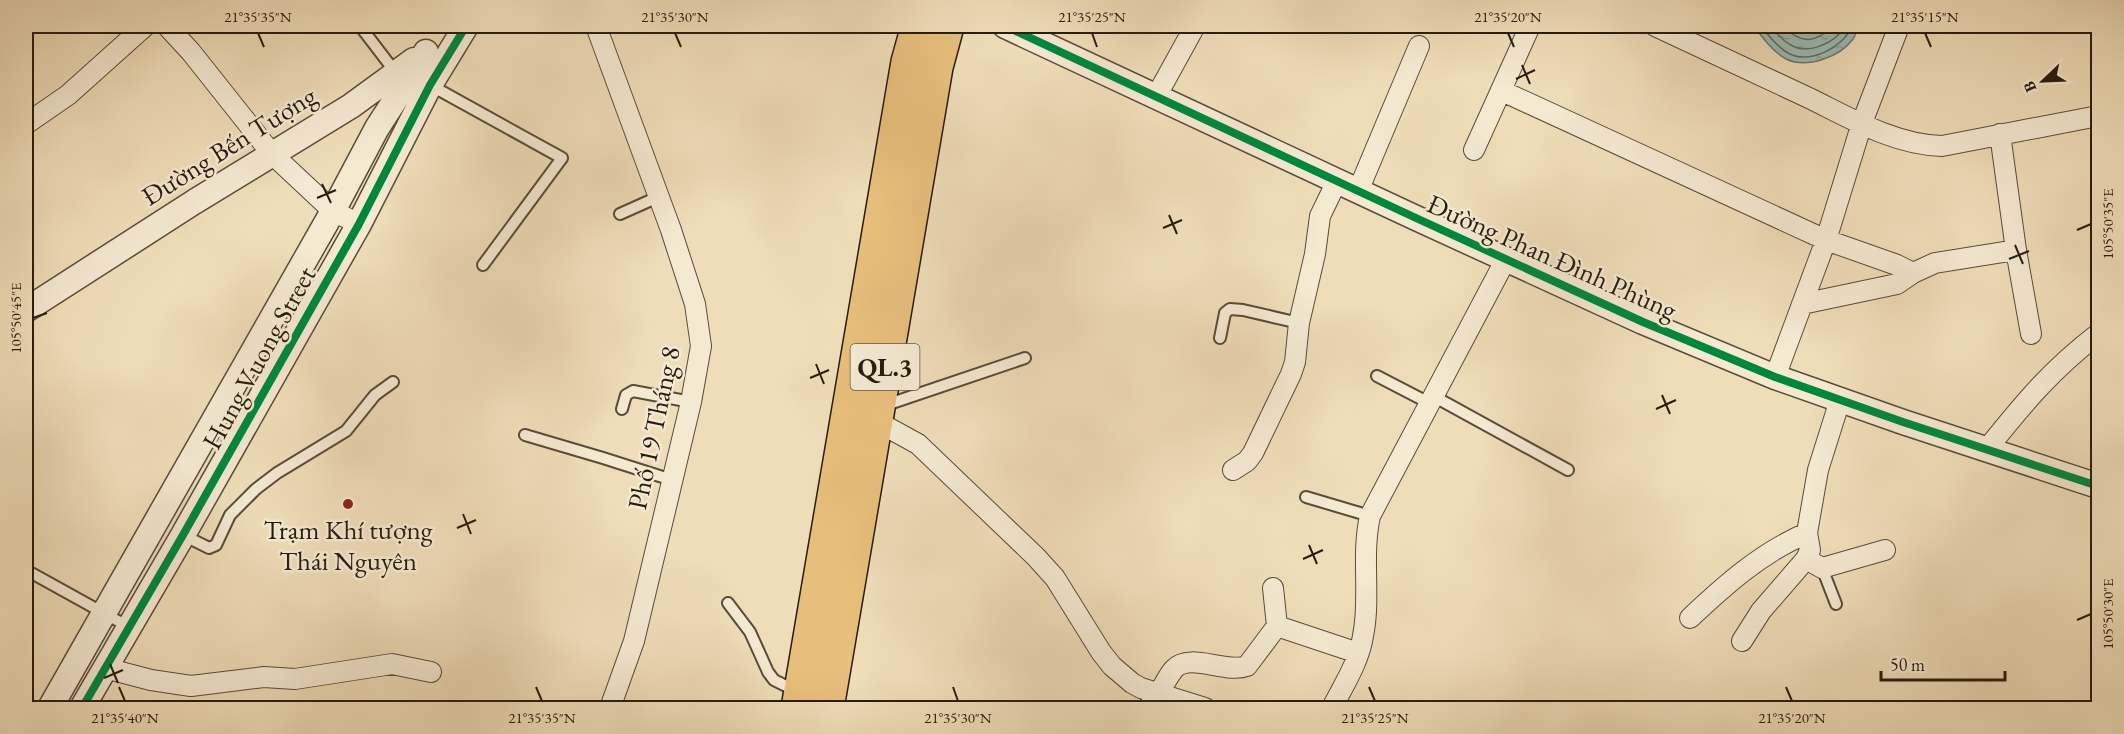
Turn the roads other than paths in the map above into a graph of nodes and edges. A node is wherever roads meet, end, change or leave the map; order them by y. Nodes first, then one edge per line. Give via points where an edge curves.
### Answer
1 (145, 26) edge
2 (166, 26) edge
3 (360, 26) edge
4 (459, 26) edge
5 (466, 26) edge
6 (596, 26) edge
7 (918, 26) edge
8 (947, 26) edge
9 (1005, 26) edge
10 (1195, 26) edge
11 (1530, 26) edge
12 (1655, 26) edge
13 (1899, 26) edge
14 (1419, 46) dead end
15 (426, 52) junction
16 (397, 73) junction
17 (430, 85) junction
18 (1502, 91) junction
19 (1157, 95) junction
20 (2098, 116) edge
21 (1862, 123) junction
22 (26, 124) edge
23 (2000, 134) junction
24 (1474, 150) dead end
25 (272, 154) junction
26 (1348, 186) junction
27 (658, 197) junction
28 (333, 211) junction
29 (620, 213) dead end
30 (358, 224) junction
31 (1826, 240) junction
32 (2016, 250) junction
33 (1506, 259) junction
34 (483, 266) dead end
35 (1913, 273) junction
36 (1802, 304) junction
37 (26, 310) edge
38 (1299, 323) junction
39 (2031, 334) dead end
40 (2098, 334) edge
41 (1220, 338) dead end
42 (1024, 358) dead end
43 (1377, 376) dead end
44 (1775, 377) junction
45 (393, 382) dead end
46 (1840, 400) junction
47 (1433, 401) junction
48 (691, 402) junction
49 (622, 409) dead end
50 (218, 414) junction
51 (877, 415) junction
52 (243, 428) junction
53 (525, 435) dead end
54 (1987, 449) junction
55 (1568, 470) dead end
56 (1233, 471) dead end
57 (672, 480) junction
58 (2098, 486) edge
59 (1306, 497) dead end
60 (1370, 516) junction
61 (1807, 533) junction
62 (183, 536) junction
63 (1885, 550) dead end
64 (1814, 564) junction
65 (26, 570) edge
66 (1273, 588) dead end
67 (728, 603) dead end
68 (1836, 604) dead end
69 (103, 613) junction
70 (1690, 618) dead end
71 (1276, 626) junction
72 (129, 627) junction
73 (1742, 641) dead end
74 (1358, 653) junction
75 (105, 668) junction
76 (431, 672) dead end
77 (814, 697) edge
78 (1151, 697) edge
79 (50, 708) edge
80 (82, 708) edge
81 (610, 708) edge
82 (1205, 708) edge
83 (1332, 708) edge

1 - 22 street via 68,95
2 - 25 street
3 - 16 lane
4 - 15 street, Đường Bến Tượng
5 - 17 street, Hung Vuong Street
6 - 27 street, Phố 19 Tháng 8
7 - 77 highway, QL.3 via 908,62
8 - 51 highway, QL.3 via 936,68
9 - 19 street, Đường Phan Đình Phùng
10 - 19 street
11 - 18 street
12 - 21 street
13 - 21 street
14 - 26 street
15 - 16 street, Đường Bến Tượng
15 - 28 street, Hung Vuong Street via 377,128
16 - 25 street, Đường Bến Tượng
17 - 30 street, Hung Vuong Street
17 - 34 lane via 562,158
18 - 24 street
18 - 31 street
19 - 26 street, Đường Phan Đình Phùng
20 - 23 street
21 - 23 street via 1925,146
21 - 31 street
23 - 32 street
25 - 28 street
25 - 37 street, Đường Bến Tượng
26 - 33 street, Đường Phan Đình Phùng
26 - 38 street via 1320,216
27 - 29 lane
27 - 48 street, Phố 19 Tháng 8 via 695,304 701,346
28 - 30 street
28 - 50 street, Hung Vuong Street
30 - 52 street, Hung Vuong Street
31 - 35 street
31 - 36 street
32 - 35 street via 1935,263
32 - 39 street
33 - 44 street, Đường Phan Đình Phùng
33 - 47 street
35 - 36 street via 1897,284
36 - 44 street
38 - 41 lane via 1230,309
38 - 56 street via 1291,374 1253,453
40 - 54 street via 2030,395
42 - 51 lane
43 - 47 lane
44 - 46 street, Đường Phan Đình Phùng
45 - 62 lane via 375,395 346,431 256,489 230,515 216,545 209,548
46 - 54 street, Đường Phan Đình Phùng
46 - 61 street via 1818,470
47 - 55 lane
47 - 60 street
48 - 49 lane via 633,391 626,395
48 - 57 street, Phố 19 Tháng 8
50 - 52 street
50 - 69 street, Hung Vuong Street
51 - 77 highway, QL.3
51 - 78 street via 918,444 1055,578 1112,666
52 - 62 street, Hung Vuong Street
53 - 57 lane
54 - 58 street, Đường Phan Đình Phùng
57 - 81 street, Phố 19 Tháng 8 via 634,641
59 - 60 lane
60 - 74 street via 1365,552 1365,624
61 - 64 street
61 - 70 street via 1755,562
62 - 72 street, Hung Vuong Street
63 - 64 street
64 - 68 lane
64 - 73 street via 1761,611
65 - 69 lane
66 - 71 street
67 - 77 lane via 750,632 774,680
69 - 72 lane
69 - 79 street, Hung Vuong Street
71 - 74 street
71 - 78 street via 1247,666 1185,662
72 - 75 street, Hung Vuong Street
74 - 83 street
75 - 76 street via 190,686 264,677 295,679 392,664
75 - 80 street, Hung Vuong Street
78 - 82 street

